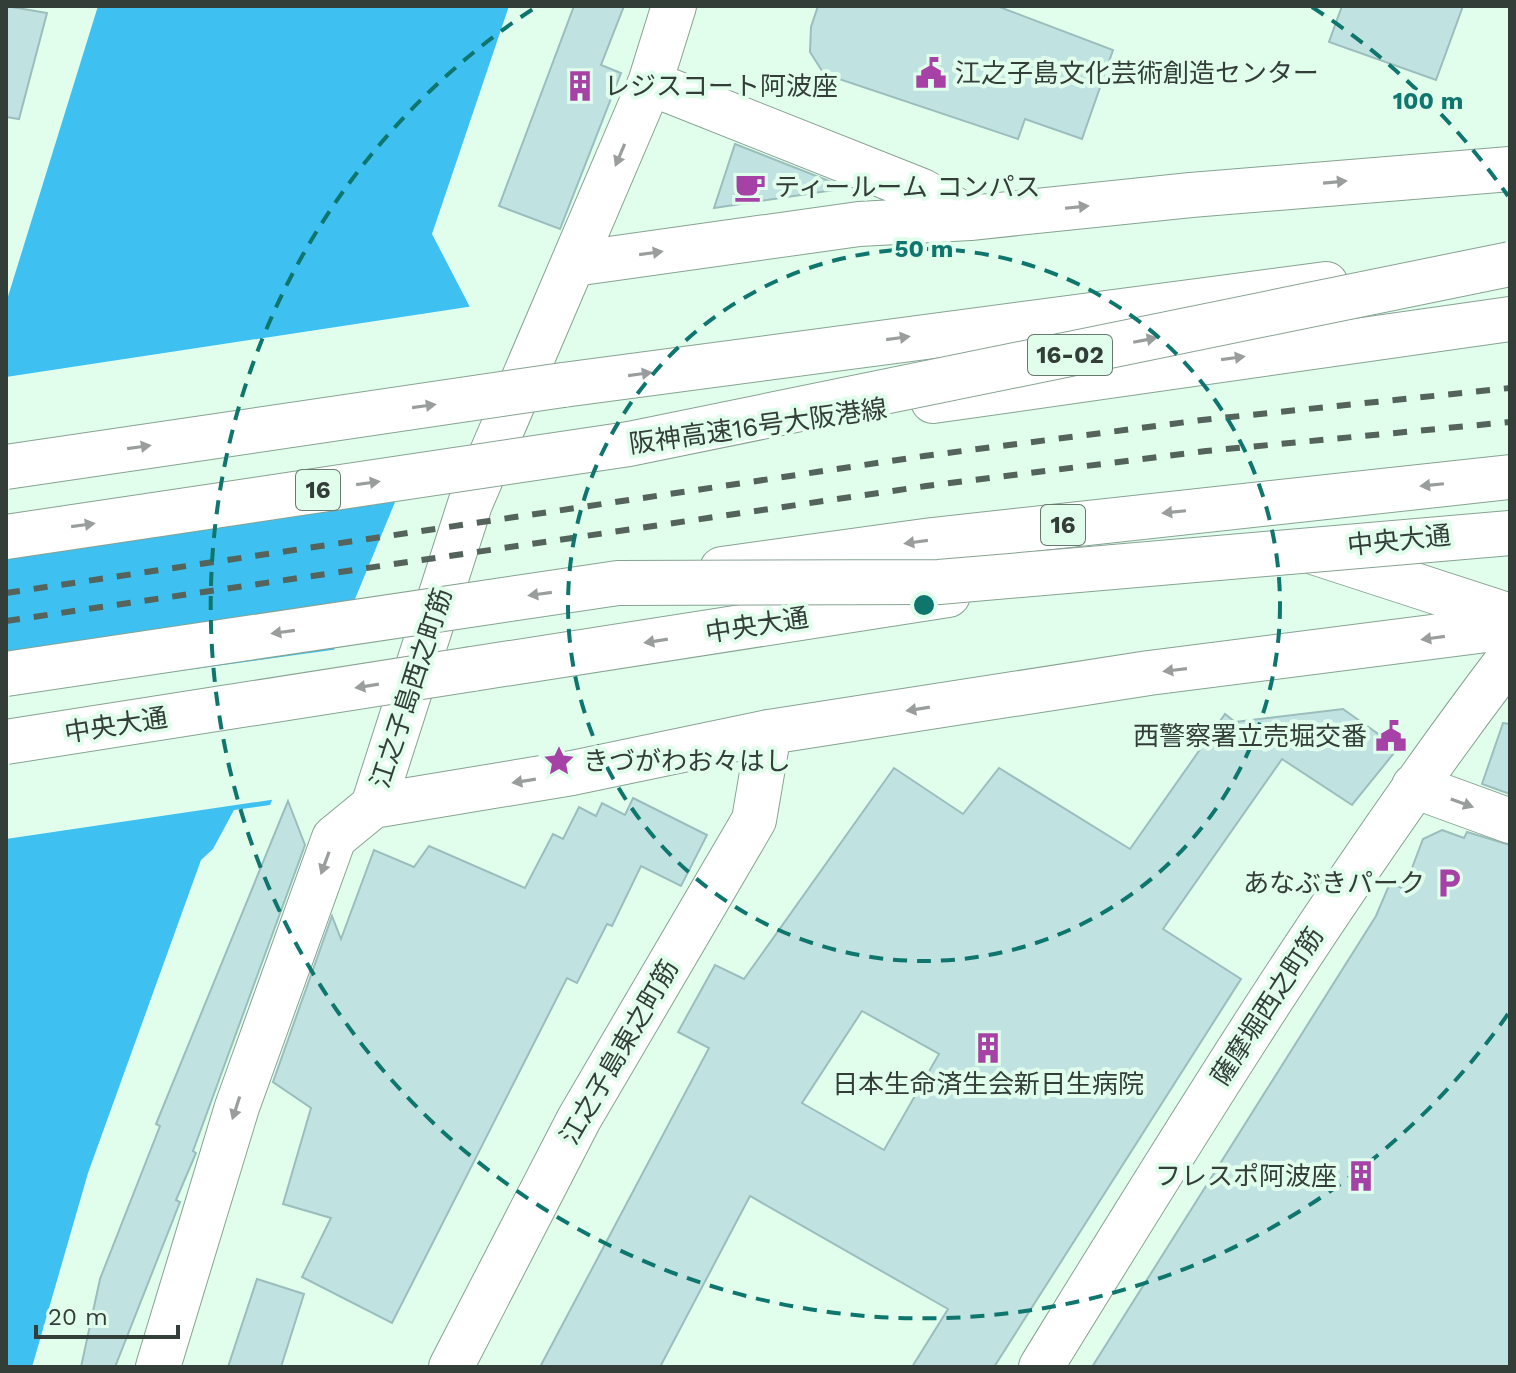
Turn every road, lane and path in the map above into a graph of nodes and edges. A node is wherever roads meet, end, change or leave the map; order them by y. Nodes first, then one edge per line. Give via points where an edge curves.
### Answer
1 (674, 6) edge
2 (650, 83) junction
3 (1510, 169) edge
4 (970, 218) junction
5 (1510, 244) edge
6 (574, 264) junction
7 (1510, 265) edge
8 (1371, 278) junction
9 (1510, 319) edge
10 (629, 444) junction
11 (6, 467) edge
12 (1510, 477) edge
13 (1510, 530) edge
14 (6, 537) edge
15 (1310, 551) junction
16 (618, 583) junction
17 (1510, 616) edge
18 (1510, 627) edge
19 (1510, 657) edge
20 (6, 674) edge
21 (769, 732) junction
22 (6, 742) edge
23 (1414, 786) junction
24 (373, 806) junction
25 (1510, 821) edge
26 (158, 1367) edge
27 (451, 1367) edge
28 (1041, 1367) edge

1 - 2 main road, 江之子島西之町筋
2 - 4 main road via 922,191
2 -> 6 main road, 江之子島西之町筋
4 -> 3 main road
6 -> 4 main road via 859,224
5 - 8 main road
6 - 24 main road, 江之子島西之町筋 via 470,504
7 - 8 main road
10 -> 7 main road, 16-02, bridge
11 -> 8 main road, bridge via 563,385
10 -> 9 main road, 阪神高速16号大阪港線 / 16, bridge
14 -> 10 main road, 阪神高速16号大阪港線 / 16, bridge
12 -> 16 main road, 16, bridge via 932,540
13 - 15 main road, 中央大通
13 - 16 main road, 16, bridge via 939,582
15 - 17 main road
15 -> 22 main road, 中央大通, bridge via 946,595
16 -> 20 main road, 16, bridge
18 -> 21 main road via 1149,673
19 - 23 main road, 薩摩堀西之町筋
21 -> 24 main road via 572,773
21 - 27 main road, 江之子島東之町筋 via 754,820 579,1119
23 -> 25 main road
23 - 28 main road, 薩摩堀西之町筋 via 1239,1045
24 -> 26 main road, 江之子島西之町筋 via 334,838 237,1107

